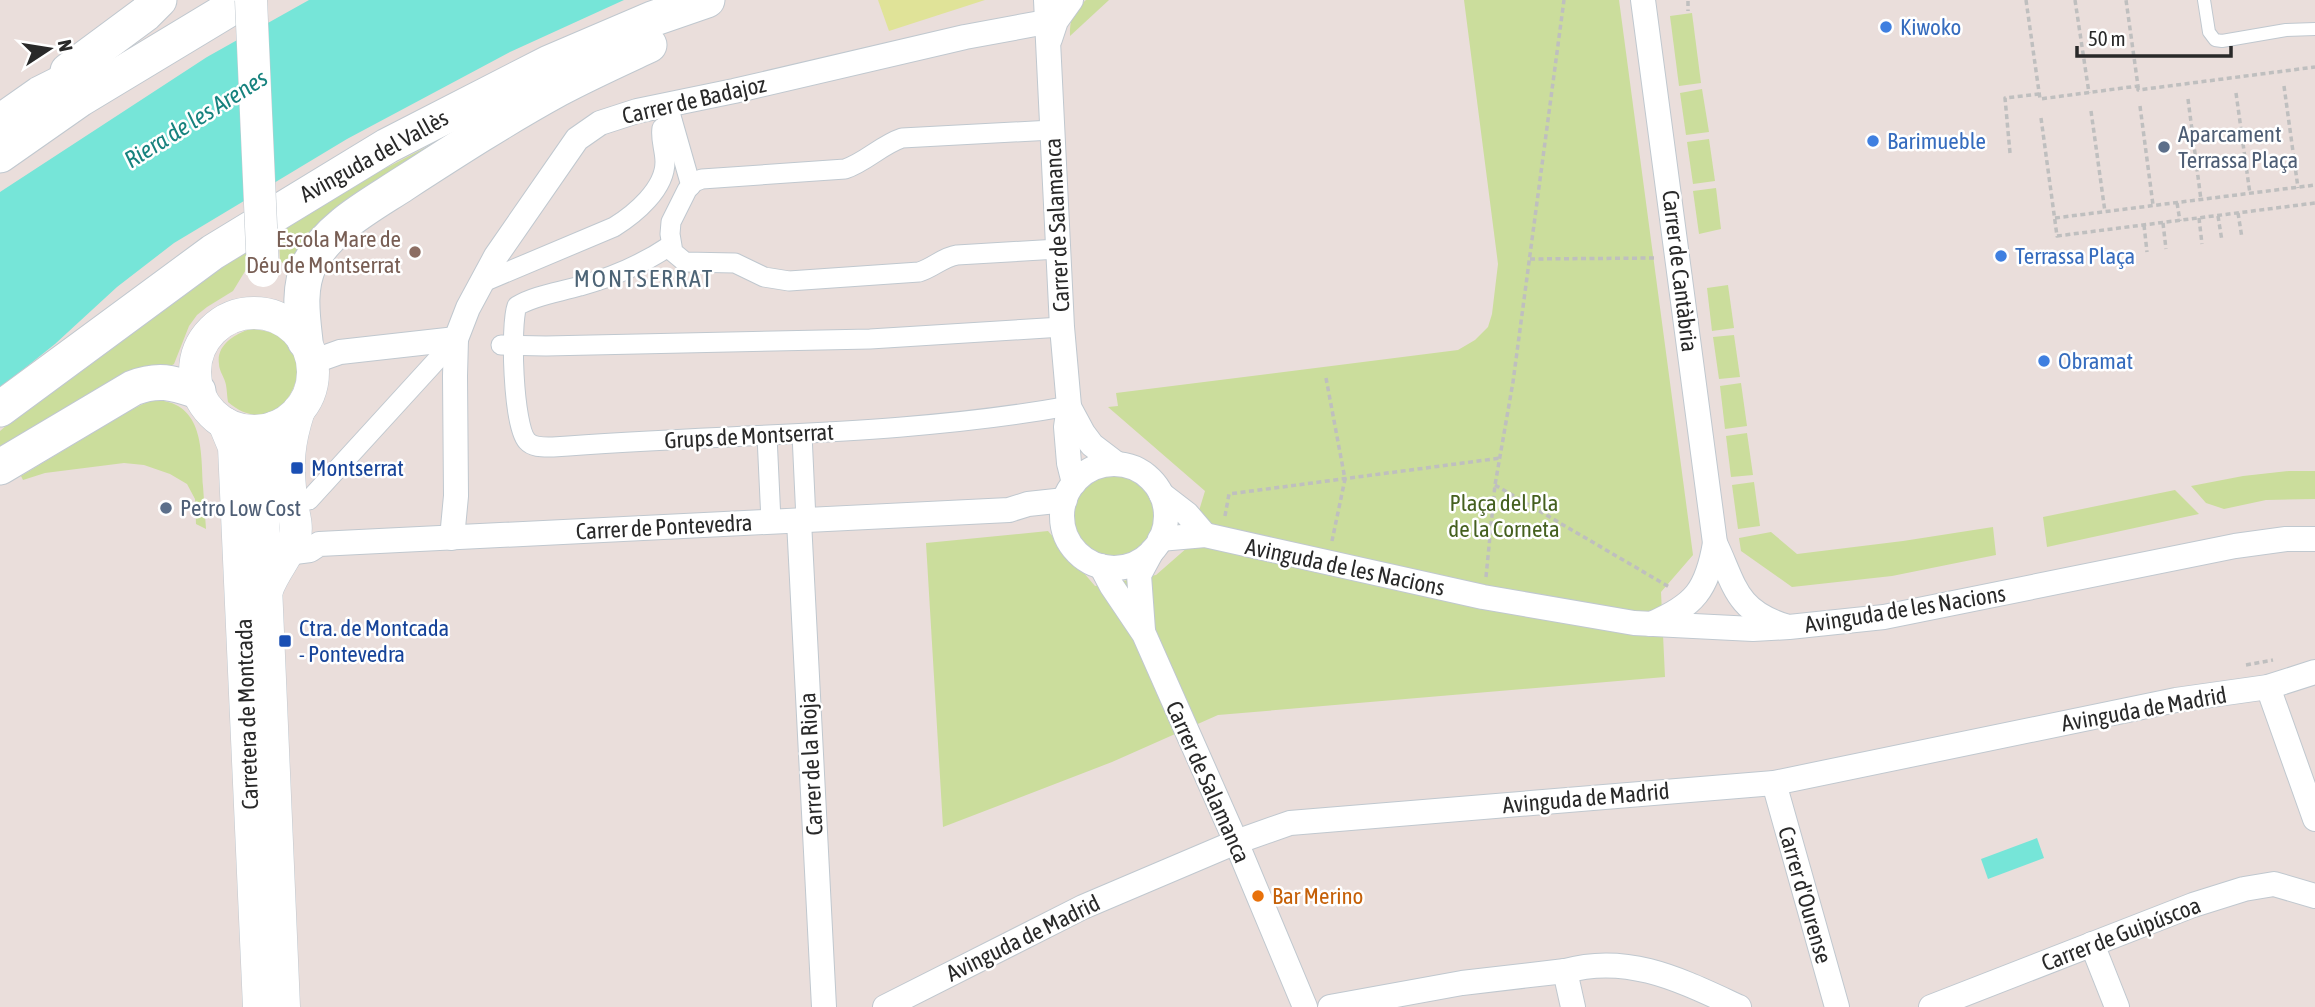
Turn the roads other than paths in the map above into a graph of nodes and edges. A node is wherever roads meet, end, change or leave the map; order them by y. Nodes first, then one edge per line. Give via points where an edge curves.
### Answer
1 (159, 0) edge
2 (707, 0) edge
3 (724, 0) edge
4 (1071, 0) edge
5 (1643, 0) edge
6 (2204, 0) edge
7 (236, 1) edge
8 (1047, 22) edge
9 (2315, 29) edge
10 (40, 94) junction
11 (670, 113) junction
12 (0, 122) edge
13 (1052, 130) junction
14 (0, 155) edge
15 (691, 186) junction
16 (670, 245) junction
17 (1058, 249) junction
18 (263, 271) junction
19 (481, 283) junction
20 (232, 316) junction
21 (1062, 327) junction
22 (456, 339) junction
23 (300, 341) junction
24 (506, 345) junction
25 (198, 391) junction
26 (1069, 406) junction
27 (0, 409) edge
28 (287, 419) junction
29 (224, 423) junction
30 (802, 434) junction
31 (767, 436) junction
32 (1117, 464) junction
33 (0, 467) edge
34 (262, 489) junction
35 (1069, 491) junction
36 (1161, 494) junction
37 (309, 500) dead end
38 (1009, 510) junction
39 (802, 521) junction
40 (771, 522) junction
41 (1064, 528) junction
42 (1213, 537) junction
43 (452, 538) junction
44 (2315, 539) edge
45 (1715, 543) junction
46 (301, 544) junction
47 (1157, 544) junction
48 (1101, 566) junction
49 (266, 591) junction
50 (1651, 625) junction
51 (1789, 627) junction
52 (1144, 634) junction
53 (2315, 671) edge
54 (2269, 687) junction
55 (1774, 783) junction
56 (2315, 819) edge
57 (1236, 842) junction
58 (2315, 896) edge
59 (2092, 944) junction
60 (1565, 971) junction
61 (1956, 1003) edge
62 (259, 1007) edge
63 (284, 1007) edge
64 (824, 1007) edge
65 (885, 1007) edge
66 (1304, 1007) edge
67 (1330, 1007) edge
68 (1573, 1007) edge
69 (1739, 1007) edge
70 (1837, 1007) edge
71 (1931, 1007) edge
72 (2118, 1007) edge

1 - 10 main road
2 - 27 main road, Avinguda del Vallès via 549,63 387,146 213,251
3 - 23 main road via 695,23 485,131 354,217 318,250 305,274
4 - 8 street, Carrer de Salamanca via 1056,21
5 - 45 street, Carrer de Cantàbria
6 - 9 lane via 2209,32 2215,40
7 - 10 main road
7 - 14 main road
7 - 18 street, bridge
8 - 11 street, Carrer de Badajoz via 734,91
8 - 13 street, Carrer de Salamanca
10 - 12 main road
11 - 15 street
11 - 19 street, Carrer de Badajoz via 611,118 588,129
11 - 19 street via 661,134 665,160 661,177 634,214 596,236
13 - 15 street via 902,138 845,169 702,179
13 - 17 street, Carrer de Salamanca
15 - 16 street via 671,222
16 - 17 street via 685,262 735,263 764,277 789,281 919,272 949,256
16 - 24 street, Grups de Montserrat via 608,278 517,306
17 - 21 street, Carrer de Salamanca
18 - 20 street via 248,302
18 - 23 street
19 - 22 street, Carrer de Badajoz
20 - 23 street via 257,312
20 - 25 street via 213,329 200,347 195,377
21 - 24 street via 870,339
21 - 26 street, Carrer de Salamanca
22 - 23 street via 340,352
22 - 37 street
22 - 43 street, Carrer de Badajoz
23 - 28 street via 311,388
24 - 31 street, Grups de Montserrat via 522,433 537,447
25 - 29 street via 204,404
25 - 33 main road via 161,381 141,384
26 - 30 street, Grups de Montserrat via 984,420
26 - 32 street, Carrer de Salamanca via 1092,444
26 - 35 street, Carrer de Salamanca
28 - 29 street via 249,431
28 - 34 street, Carretera de Montcada via 262,453
28 - 46 street
29 - 62 street, Carretera de Montcada via 234,447
30 - 31 street, Grups de Montserrat
30 - 39 street
31 - 40 street
32 - 35 street via 1086,472
32 - 36 street via 1139,470
34 - 46 street via 271,513
34 - 49 street, Carretera de Montcada
35 - 38 street, Carrer de Pontevedra
35 - 41 street via 1062,514
36 - 42 street
36 - 47 street via 1165,524
38 - 39 street, Carrer de Pontevedra
38 - 41 street, Carrer de Pontevedra
39 - 40 street, Carrer de Pontevedra
39 - 64 street, Carrer de la Rioja
40 - 43 street, Carrer de Pontevedra
41 - 48 street via 1077,552
42 - 47 street, Avinguda de les Nacions
42 - 50 street, Avinguda de les Nacions via 1483,597
43 - 46 street, Carrer de Pontevedra
44 - 51 street, Avinguda de les Nacions via 2235,546 1884,617
45 - 50 street, Carrer de Cantàbria via 1711,567 1697,594 1676,613
45 - 51 street, Carrer de Cantàbria via 1744,602 1769,621
46 - 49 street, Carretera de Montcada via 272,576
47 - 48 street via 1129,565
47 - 52 street, Carrer de Salamanca via 1139,575
48 - 52 street, Carrer de Salamanca
49 - 63 street, Carretera de Montcada
50 - 51 street, Avinguda de les Nacions
52 - 57 street, Carrer de Salamanca
53 - 54 street, Avinguda de Madrid
54 - 55 street, Avinguda de Madrid via 2176,700
54 - 56 street
55 - 57 street, Avinguda de Madrid via 1290,823
55 - 70 street, Carrer d'Ourense
57 - 65 street, Avinguda de Madrid via 1083,906
57 - 66 street, Carrer de Salamanca
58 - 59 street, Carrer de Guipúscoa via 2274,884 2244,888
59 - 61 street, Carrer de Guipúscoa
59 - 72 street
60 - 67 street via 1462,983
60 - 68 street
60 - 69 street via 1618,964 1660,973
61 - 71 street, Carrer de Guipúscoa

